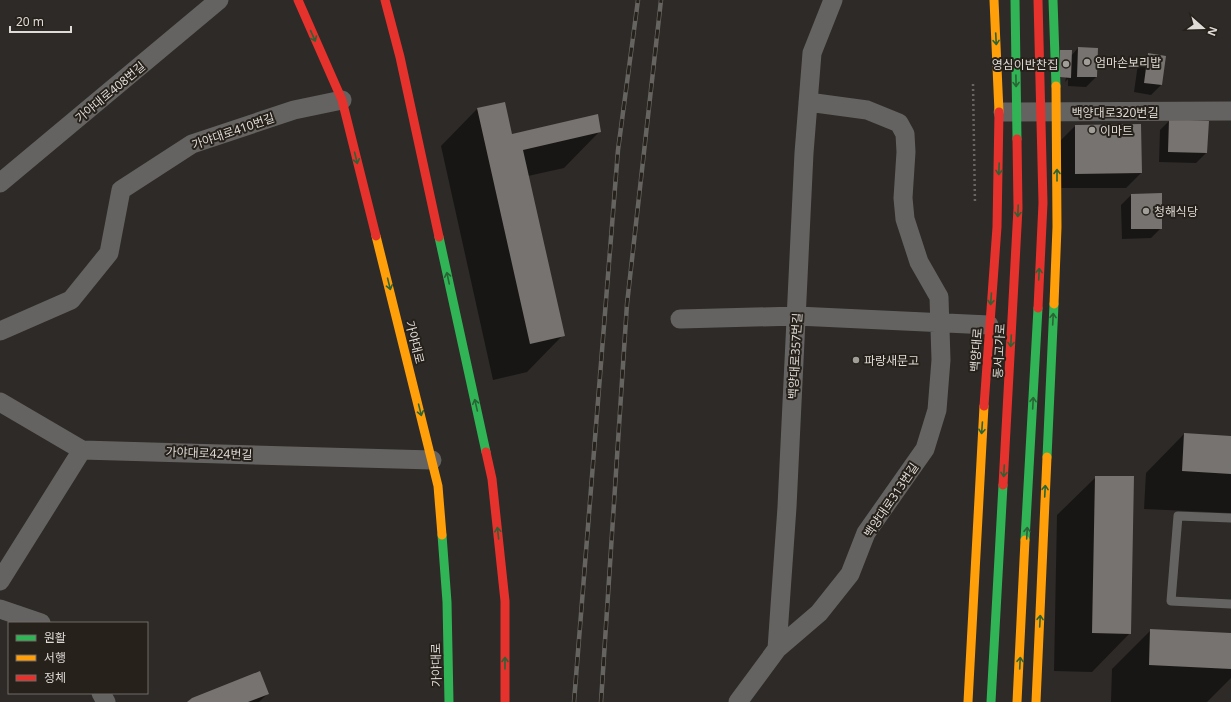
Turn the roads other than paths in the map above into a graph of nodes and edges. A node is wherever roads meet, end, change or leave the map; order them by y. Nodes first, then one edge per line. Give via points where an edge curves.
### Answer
1 (219, 0) edge
2 (298, 0) edge
3 (385, 0) edge
4 (833, 0) edge
5 (994, 0) edge
6 (1015, 0) edge
7 (1038, 0) edge
8 (1053, 0) edge
9 (342, 100) junction
10 (808, 102) junction
11 (1231, 111) edge
12 (999, 112) junction
13 (1057, 112) junction
14 (0, 183) edge
15 (797, 316) junction
16 (680, 319) dead end
17 (939, 322) junction
18 (989, 325) junction
19 (0, 331) edge
20 (0, 402) edge
21 (82, 450) junction
22 (432, 460) junction
23 (1231, 518) edge
24 (0, 581) edge
25 (1231, 604) edge
26 (0, 609) edge
27 (38, 622) edge
28 (777, 649) junction
29 (449, 702) edge
30 (506, 702) edge
31 (738, 702) edge
32 (968, 702) edge
33 (991, 702) edge
34 (1017, 702) edge
35 (1036, 702) edge

1 - 14 street, 가야대로408번길
2 -> 9 main road, 가야대로
30 -> 3 main road via 505,601 492,479 400,57
4 - 10 street, 백양대로357번길 via 812,53
5 -> 12 main road, 백양대로
6 -> 33 main road, 동서고가로 via 1018,208
34 -> 7 main road via 1043,203
8 - 13 main road
9 - 19 street, 가야대로410번길 via 294,110 192,144 122,190 109,253 71,300
9 -> 22 main road, 가야대로
10 - 15 street, 백양대로357번길
10 - 17 street, 백양대로313번길 via 866,110 899,123 905,134 905,219 919,262 939,297
11 - 13 street, 백양대로320번길
12 - 13 street, 백양대로320번길
12 -> 18 main road, 백양대로 via 997,227
35 -> 13 main road via 1057,227
15 - 16 street
15 - 17 street
15 - 28 street, 백양대로357번길
17 - 18 street
17 - 28 street, 백양대로313번길 via 941,360 936,410 925,450 866,534 850,574 819,613
18 -> 32 main road, 백양대로
20 - 21 street, 가야대로424번길
21 - 22 street, 가야대로424번길
21 - 24 street
22 - 29 main road, 가야대로 via 440,501 447,602
23 - 25 lane via 1178,516 1171,601
26 - 27 street
28 - 31 street

